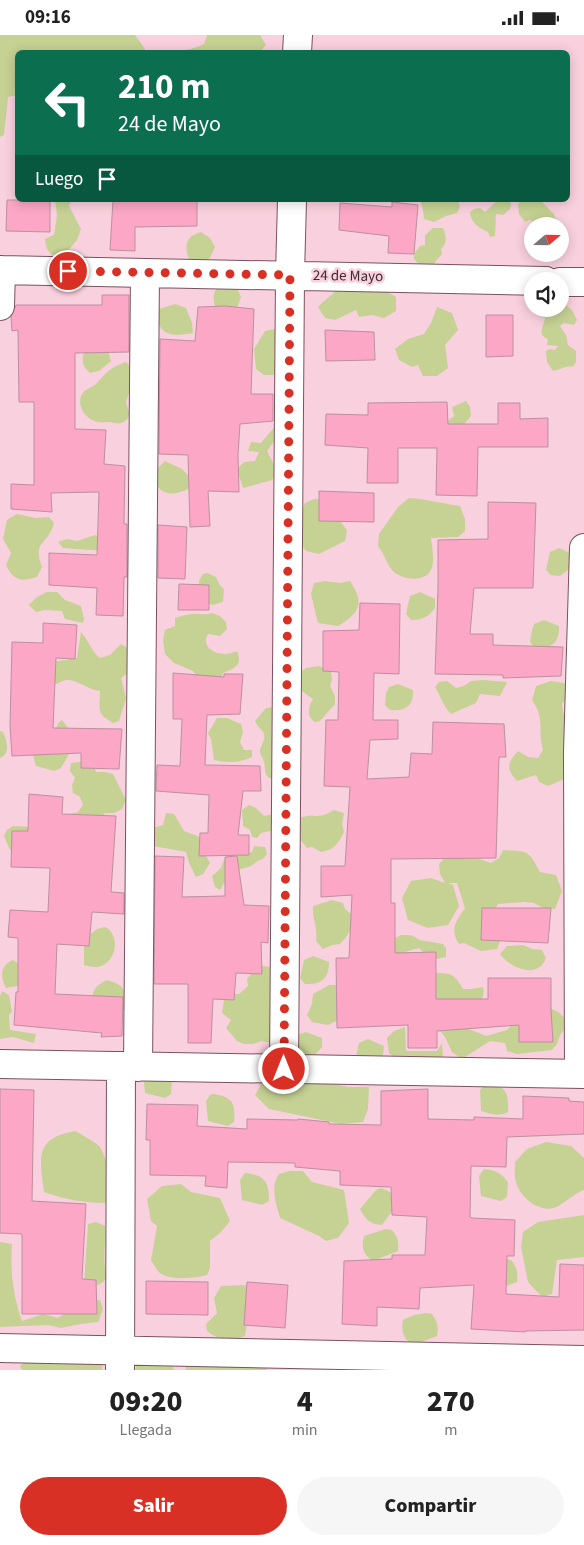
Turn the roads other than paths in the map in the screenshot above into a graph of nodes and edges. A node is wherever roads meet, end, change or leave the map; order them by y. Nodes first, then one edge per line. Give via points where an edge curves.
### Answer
1 (298, 35) edge
2 (297, 50) edge
3 (292, 202) edge
4 (1, 270) edge
5 (145, 273) junction
6 (290, 275) junction
7 (524, 280) edge
8 (569, 282) edge
9 (584, 282) edge
10 (0, 306) edge
11 (584, 548) edge
12 (581, 752) edge
13 (0, 1064) edge
14 (130, 1067) junction
15 (284, 1069) junction
16 (582, 1074) edge
17 (0, 1347) edge
18 (120, 1359) edge
19 (584, 1361) edge

1 - 2 street
3 - 6 street
4 - 5 street, 24 de Mayo
4 - 10 street
5 - 6 street, 24 de Mayo
5 - 14 street
6 - 7 street, 24 de Mayo
6 - 15 street
8 - 9 street
11 - 12 street
12 - 16 street
13 - 14 street
14 - 15 street
14 - 18 street
15 - 16 street
17 - 18 street
18 - 19 street

